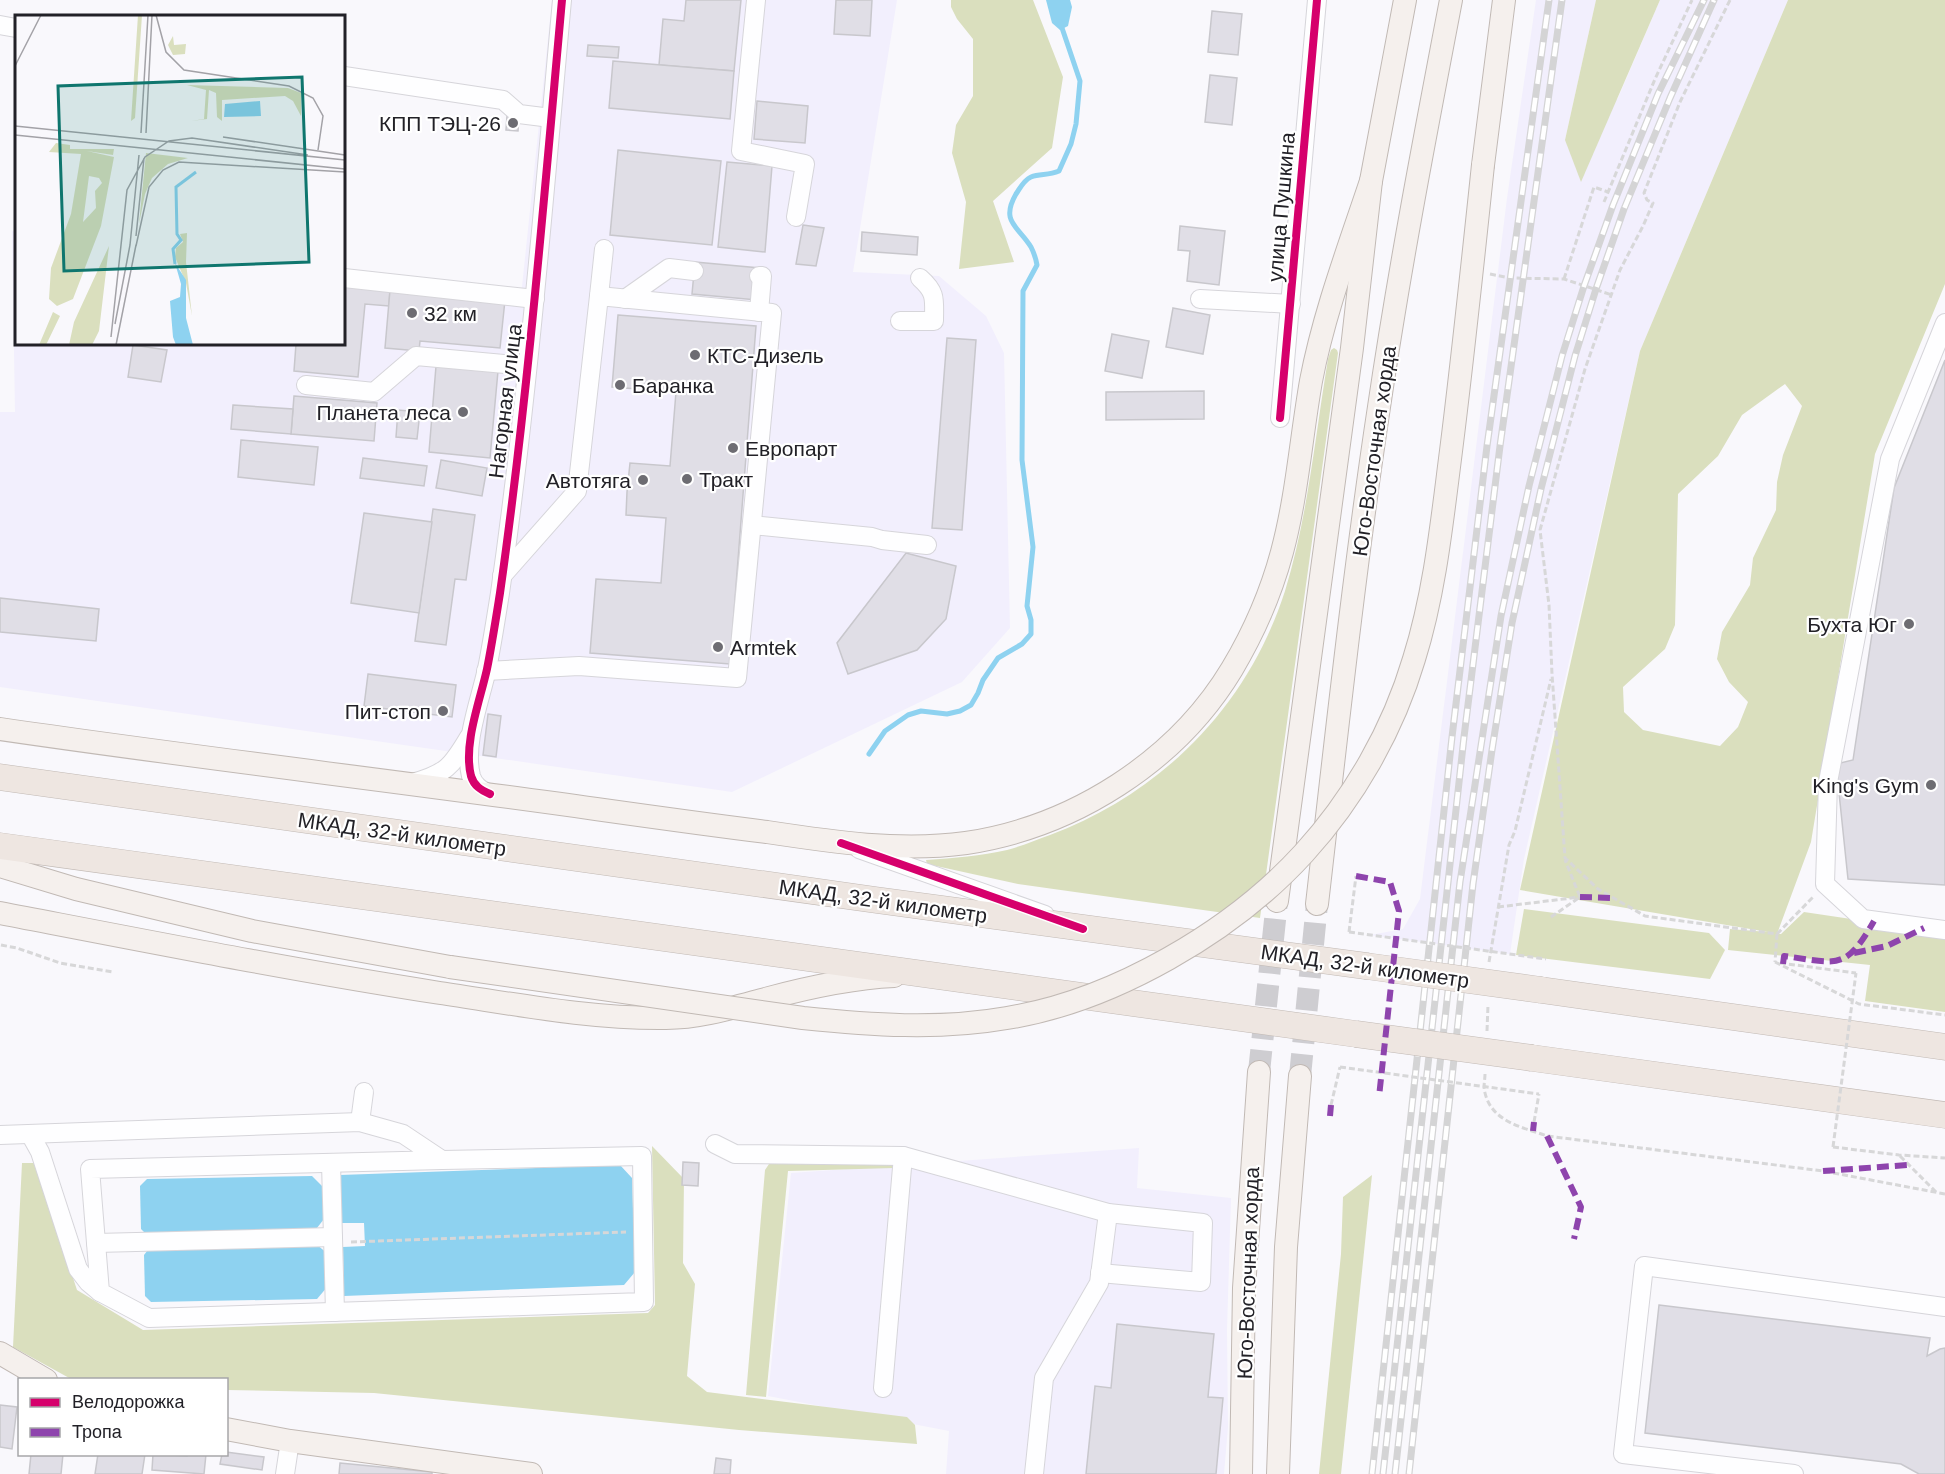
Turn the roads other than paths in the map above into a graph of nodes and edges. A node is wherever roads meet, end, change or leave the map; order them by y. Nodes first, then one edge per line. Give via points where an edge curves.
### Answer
1 (562, 0) edge
2 (756, 0) edge
3 (1317, 0) edge
4 (1405, 0) edge
5 (1451, 0) edge
6 (1504, 0) edge
7 (0, 25) edge
8 (15, 28) edge
9 (345, 76) edge
10 (551, 118) junction
11 (1371, 181) junction
12 (796, 217) dead end
13 (603, 249) dead end
14 (694, 270) dead end
15 (759, 276) dead end
16 (345, 278) edge
17 (920, 278) dead end
18 (598, 296) junction
19 (535, 299) junction
20 (625, 299) junction
21 (1200, 299) dead end
22 (1290, 304) junction
23 (759, 312) junction
24 (900, 321) dead end
25 (1945, 323) edge
26 (527, 366) junction
27 (306, 385) dead end
28 (1280, 418) dead end
29 (752, 525) junction
30 (927, 545) dead end
31 (502, 576) junction
32 (486, 671) junction
33 (0, 729) edge
34 (472, 733) junction
35 (0, 777) edge
36 (411, 784) junction
37 (490, 794) junction
38 (841, 843) junction
39 (0, 846) edge
40 (0, 866) edge
41 (1277, 901) tunnel mouth
42 (1317, 904) tunnel mouth
43 (0, 913) edge
44 (1083, 929) junction
45 (1945, 930) edge
46 (936, 974) junction
47 (1945, 1038) edge
48 (1902, 1041) junction
49 (1945, 1047) edge
50 (1259, 1072) tunnel mouth
51 (1300, 1076) tunnel mouth
52 (364, 1092) dead end
53 (1945, 1115) edge
54 (360, 1122) junction
55 (30, 1134) junction
56 (0, 1135) edge
57 (715, 1144) dead end
58 (903, 1156) junction
59 (442, 1160) junction
60 (331, 1163) junction
61 (1108, 1213) junction
62 (333, 1240) junction
63 (96, 1243) junction
64 (1100, 1273) junction
65 (100, 1292) junction
66 (1945, 1307) edge
67 (335, 1312) junction
68 (0, 1353) edge
69 (43, 1378) edge
70 (882, 1388) dead end
71 (228, 1429) edge
72 (290, 1441) junction
73 (285, 1474) edge
74 (531, 1474) edge
75 (1034, 1474) edge
76 (1241, 1474) edge
77 (1278, 1474) edge
78 (1794, 1474) edge

1 - 10 street, Нагорная улица
2 - 12 street via 741,151 806,164
3 - 22 street, улица Пушкина
4 - 11 main road, Юго-Восточная хорда
5 - 42 main road, Юго-Восточная хорда via 1403,255 1379,409
6 - 40 main road, bridge via 1442,526 1414,661 1369,764 1304,853 1249,903 1182,951 1103,990 1041,1011 976,1022 848,1023 450,967 230,926 76,889
7 - 8 street
9 - 10 street via 503,100 519,114
10 - 19 street, Нагорная улица
11 - 38 main road via 1326,319 1282,551 1246,645 1206,706 1167,748 1135,774 1047,821 965,843 912,847
11 - 41 main road, Юго-Восточная хорда
13 - 18 street
14 - 20 street via 669,268
15 - 23 street
16 - 19 street
17 - 24 street via 934,296 934,321
18 - 20 street
18 - 31 street via 577,491
19 - 26 street, Нагорная улица
20 - 23 street via 726,303
21 - 22 street
22 - 28 street, улица Пушкина
23 - 29 street via 772,313
25 - 45 street via 1890,459 1828,782 1825,884 1863,919
26 - 27 street via 416,356 374,392
26 - 31 street, Нагорная улица
29 - 30 street
29 - 32 street via 737,678 579,666
31 - 32 street, Нагорная улица
32 - 34 street, Нагорная улица
33 - 36 main road
34 - 36 street, Нагорная улица via 455,760 440,774
34 - 37 street, Нагорная улица via 471,777 479,790
35 - 44 highway, МКАД, 32-й километр
36 - 37 main road
37 - 38 main road
38 - 44 street
39 - 46 highway
43 - 46 main road via 409,988 632,1018 699,1015 837,982
44 - 48 highway, МКАД, 32-й километр, bridge
46 - 53 highway, bridge
47 - 48 street
48 - 49 highway, МКАД, 32-й километр
50 - 76 main road, Юго-Восточная хорда via 1244,1288
51 - 77 main road, Юго-Восточная хорда via 1286,1247
52 - 54 street
54 - 55 street
54 - 59 street via 404,1134
55 - 56 street
55 - 65 street via 40,1152 78,1269
57 - 58 street via 735,1154
58 - 61 street
58 - 70 street
59 - 60 street
59 - 67 street via 642,1156 644,1302
60 - 62 street
60 - 63 street via 90,1169
61 - 64 street
61 - 64 street via 1203,1223 1200,1282
62 - 63 street
62 - 67 street
63 - 65 street
64 - 75 street via 1099,1283 1044,1378
65 - 67 street via 149,1318
66 - 78 street via 1644,1266 1623,1454
68 - 69 main road
71 - 72 main road
72 - 73 street
72 - 74 main road

